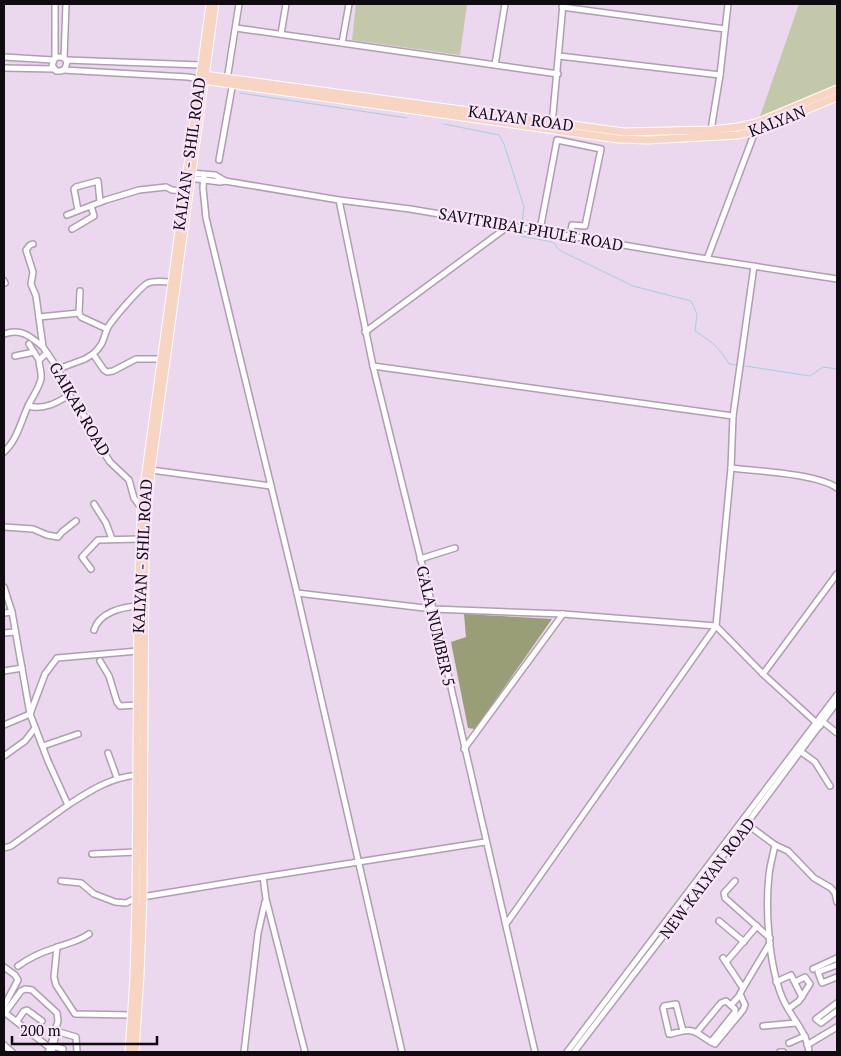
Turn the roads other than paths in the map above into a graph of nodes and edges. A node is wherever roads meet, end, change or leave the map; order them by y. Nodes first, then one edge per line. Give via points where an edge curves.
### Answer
1 (55, 4) edge
2 (66, 4) edge
3 (210, 4) edge
4 (216, 4) edge
5 (239, 4) edge
6 (286, 4) edge
7 (349, 4) edge
8 (505, 4) edge
9 (728, 4) edge
10 (562, 6) edge
11 (236, 28) junction
12 (725, 29) junction
13 (281, 34) junction
14 (342, 43) junction
15 (560, 56) junction
16 (4, 57) edge
17 (54, 59) junction
18 (65, 59) junction
19 (4, 61) edge
20 (135, 64) junction
21 (201, 65) junction
22 (494, 65) junction
23 (188, 66) junction
24 (4, 68) edge
25 (54, 69) junction
26 (63, 70) junction
27 (135, 74) junction
28 (558, 74) junction
29 (720, 75) junction
30 (188, 77) junction
31 (203, 78) junction
32 (230, 81) junction
33 (837, 89) edge
34 (837, 97) edge
35 (756, 123) junction
36 (552, 126) junction
37 (755, 131) junction
38 (713, 134) junction
39 (219, 160) dead end
40 (204, 174) junction
41 (189, 175) junction
42 (204, 180) junction
43 (226, 181) junction
44 (184, 191) junction
45 (340, 200) junction
46 (100, 202) junction
47 (91, 206) junction
48 (78, 210) junction
49 (66, 214) dead end
50 (510, 225) junction
51 (72, 229) dead end
52 (540, 230) junction
53 (570, 236) junction
54 (33, 244) dead end
55 (707, 259) junction
56 (754, 266) junction
57 (837, 279) edge
58 (172, 282) junction
59 (80, 291) dead end
60 (78, 313) junction
61 (39, 317) junction
62 (108, 328) junction
63 (168, 332) junction
64 (365, 332) junction
65 (4, 334) edge
66 (29, 344) dead end
67 (43, 347) junction
68 (34, 352) junction
69 (47, 353) junction
70 (93, 354) junction
71 (15, 356) dead end
72 (39, 360) junction
73 (161, 360) junction
74 (373, 366) junction
75 (58, 369) junction
76 (69, 395) junction
77 (28, 406) junction
78 (733, 416) junction
79 (4, 452) edge
80 (731, 468) junction
81 (151, 470) junction
82 (271, 486) junction
83 (837, 488) edge
84 (94, 504) dead end
85 (144, 509) junction
86 (76, 521) dead end
87 (4, 527) edge
88 (112, 539) junction
89 (140, 539) junction
90 (455, 548) dead end
91 (420, 559) junction
92 (91, 569) dead end
93 (837, 574) edge
94 (4, 589) edge
95 (297, 593) junction
96 (138, 606) junction
97 (433, 609) junction
98 (12, 612) junction
99 (4, 613) edge
100 (563, 614) junction
101 (716, 626) junction
102 (94, 630) dead end
103 (15, 632) junction
104 (4, 633) edge
105 (138, 651) junction
106 (100, 661) dead end
107 (22, 668) junction
108 (4, 671) edge
109 (763, 674) junction
110 (837, 695) edge
111 (837, 702) edge
112 (138, 705) junction
113 (30, 714) junction
114 (819, 723) junction
115 (4, 725) edge
116 (35, 728) junction
117 (837, 733) edge
118 (78, 734) dead end
119 (43, 746) junction
120 (464, 749) junction
121 (799, 750) junction
122 (108, 752) dead end
123 (4, 756) edge
124 (140, 775) junction
125 (117, 778) junction
126 (830, 786) dead end
127 (68, 805) junction
128 (745, 822) junction
129 (485, 842) junction
130 (775, 845) junction
131 (4, 848) edge
132 (137, 852) junction
133 (92, 854) dead end
134 (358, 861) junction
135 (263, 877) junction
136 (61, 881) dead end
137 (735, 881) dead end
138 (140, 898) junction
139 (266, 899) junction
140 (837, 902) edge
141 (719, 921) dead end
142 (506, 924) junction
143 (667, 925) junction
144 (757, 926) junction
145 (89, 934) dead end
146 (770, 940) junction
147 (744, 942) junction
148 (57, 947) junction
149 (837, 958) edge
150 (837, 965) edge
151 (18, 966) dead end
152 (4, 967) edge
153 (812, 969) dead end
154 (837, 977) edge
155 (776, 982) junction
156 (795, 982) junction
157 (743, 988) junction
158 (740, 995) junction
159 (802, 997) junction
160 (837, 1003) edge
161 (731, 1005) junction
162 (4, 1006) edge
163 (788, 1009) junction
164 (837, 1011) edge
165 (4, 1013) edge
166 (132, 1015) junction
167 (42, 1021) dead end
168 (17, 1022) junction
169 (796, 1023) junction
170 (763, 1026) dead end
171 (837, 1027) edge
172 (683, 1031) junction
173 (697, 1032) junction
174 (805, 1036) junction
175 (711, 1042) junction
176 (789, 1043) dead end
177 (4, 1045) edge
178 (807, 1045) junction
179 (70, 1046) dead end
180 (51, 1050) edge
181 (77, 1050) edge
182 (12, 1052) edge
183 (63, 1052) edge
184 (129, 1052) edge
185 (135, 1052) edge
186 (244, 1052) edge
187 (305, 1052) edge
188 (402, 1052) edge
189 (535, 1052) edge
190 (567, 1052) edge
191 (574, 1052) edge
192 (808, 1052) edge

1 - 17 street
2 - 18 street
3 - 21 main road, KALYAN - SHIL ROAD
4 - 31 main road, KALYAN - SHIL ROAD
5 - 11 street
6 - 13 street
7 - 14 street
8 - 22 street
9 - 12 street
10 - 12 street
10 - 15 street
11 - 13 street
11 - 32 street
12 - 29 street
13 - 14 street
14 - 22 street
15 - 28 street
15 - 29 street
16 - 17 street
16 - 19 street
17 - 18 street
17 - 25 street
18 - 20 street
18 - 26 street via 67,65
20 - 23 street
20 - 27 street
21 - 23 street
21 - 31 main road, KALYAN - SHIL ROAD
22 - 28 street
23 - 30 street
23 - 31 street
24 - 25 street
25 - 26 street
26 - 27 street
27 - 30 street
28 - 36 street
29 - 38 street
30 - 31 street
31 - 32 main road, KALYAN ROAD
31 - 41 main road, KALYAN - SHIL ROAD
32 - 36 main road, KALYAN ROAD
32 - 39 street
33 - 35 main road, KALYAN ROAD
34 - 37 main road, KALYAN
35 - 37 street
35 - 38 main road, KALYAN ROAD
36 - 38 main road, KALYAN ROAD via 604,133
37 - 38 main road, KALYAN
37 - 55 street
40 - 41 street, SAVITRIBAI PHULE ROAD
40 - 42 street
40 - 43 street, SAVITRIBAI PHULE ROAD via 216,175
41 - 42 street, SAVITRIBAI PHULE ROAD
41 - 44 main road, KALYAN - SHIL ROAD
41 - 63 main road, KALYAN - SHIL ROAD
42 - 43 street, SAVITRIBAI PHULE ROAD
42 - 82 street via 206,218
43 - 45 street, SAVITRIBAI PHULE ROAD
44 - 46 street via 166,187 139,190
44 - 58 main road, KALYAN - SHIL ROAD
45 - 50 street, SAVITRIBAI PHULE ROAD
45 - 64 street, GALA NUMBER 5
46 - 47 street
46 - 48 street via 98,181 76,186
47 - 48 street
47 - 51 street via 94,216
48 - 49 street
50 - 52 street, SAVITRIBAI PHULE ROAD
50 - 64 street
52 - 53 street, SAVITRIBAI PHULE ROAD
52 - 53 street via 557,140 601,149 585,226 572,226
53 - 55 street, SAVITRIBAI PHULE ROAD
54 - 61 street via 26,250 33,272 31,284
55 - 56 street, SAVITRIBAI PHULE ROAD
56 - 57 street, SAVITRIBAI PHULE ROAD
56 - 78 street
58 - 62 street via 150,282 142,286
58 - 63 main road, KALYAN - SHIL ROAD
59 - 60 street
60 - 61 street
60 - 62 street
61 - 67 street
62 - 70 street via 101,346
63 - 73 main road, KALYAN - SHIL ROAD
63 - 81 main road, KALYAN - SHIL ROAD
64 - 74 street, GALA NUMBER 5
65 - 67 street via 13,331 27,334
66 - 68 street
67 - 69 street
68 - 71 street
68 - 72 street
69 - 72 street, GAIKAR ROAD
69 - 75 street, GAIKAR ROAD
70 - 73 street via 107,372 136,359
70 - 75 street
72 - 77 street, GAIKAR ROAD via 41,377
73 - 85 main road, KALYAN - SHIL ROAD
74 - 78 street
74 - 91 street, GALA NUMBER 5
75 - 76 street, GAIKAR ROAD
76 - 77 street via 50,405
76 - 85 street, GAIKAR ROAD via 80,408 105,455 128,480 134,498
77 - 79 street, GAIKAR ROAD via 20,428
78 - 80 street
80 - 83 street via 811,478
80 - 101 street
81 - 82 street
81 - 85 main road, KALYAN - SHIL ROAD
82 - 95 street
84 - 88 street
85 - 89 main road, KALYAN - SHIL ROAD
85 - 124 main road, KALYAN - SHIL ROAD
86 - 87 street via 58,537 33,529
88 - 89 street
88 - 92 street via 98,540 82,557
89 - 96 main road, KALYAN - SHIL ROAD
90 - 91 street
91 - 97 street, GALA NUMBER 5
93 - 109 street
94 - 98 street
95 - 97 street
95 - 134 street
96 - 102 street via 108,614
96 - 105 main road, KALYAN - SHIL ROAD
97 - 100 street
97 - 120 street, GALA NUMBER 5
98 - 99 street
98 - 103 street
100 - 101 street
100 - 120 street
101 - 109 street
101 - 142 street
103 - 104 street
103 - 107 street
105 - 112 main road, KALYAN - SHIL ROAD
105 - 113 street via 57,658 45,674
106 - 112 street via 120,706
107 - 108 street
107 - 113 street
109 - 114 street
110 - 114 street
111 - 114 street
112 - 124 main road, KALYAN - SHIL ROAD
113 - 115 street
113 - 116 street
114 - 117 street
114 - 121 street, NEW KALYAN ROAD
116 - 119 street
116 - 123 street
118 - 119 street
119 - 127 street
120 - 129 street, GALA NUMBER 5
121 - 126 street via 814,762
121 - 128 street, NEW KALYAN ROAD
122 - 125 street
124 - 125 street
124 - 132 main road, KALYAN - SHIL ROAD
124 - 138 main road, KALYAN - SHIL ROAD
125 - 127 street via 96,786
127 - 131 street
128 - 130 street
128 - 143 street, NEW KALYAN ROAD
129 - 134 street
129 - 142 street, GALA NUMBER 5
130 - 140 street via 788,851 814,878 831,888
130 - 146 street via 769,875
132 - 133 street
132 - 138 main road, KALYAN - SHIL ROAD
134 - 135 street
134 - 188 street
135 - 138 street
135 - 139 street
136 - 138 street via 81,883 94,894 116,902 126,903
137 - 144 street via 724,897
138 - 166 main road, KALYAN - SHIL ROAD
138 - 185 main road, KALYAN - SHIL ROAD via 140,976
139 - 186 street via 258,933
139 - 187 street
141 - 147 street
142 - 189 street, GALA NUMBER 5
143 - 190 street
143 - 191 street, NEW KALYAN ROAD
144 - 146 street
144 - 147 street
145 - 148 street via 81,940
146 - 155 street
146 - 157 street
147 - 157 street via 724,960
148 - 151 street
148 - 166 street via 56,985 75,1014
149 - 153 street
150 - 154 street via 818,974 822,983
152 - 162 street via 18,980
155 - 156 street via 791,975
155 - 163 street
156 - 159 street
156 - 159 street via 804,977 809,983
157 - 158 street
158 - 161 street
158 - 175 street via 745,1005 743,1010 718,1042
159 - 163 street
160 - 164 street via 816,1019 821,1023
161 - 173 street via 722,1001
161 - 175 street via 735,1012
163 - 169 street
165 - 168 street
165 - 180 street via 21,991 32,990 57,1013
166 - 184 main road, KALYAN - SHIL ROAD
167 - 168 street via 27,1010
168 - 180 street
169 - 170 street
169 - 174 street
171 - 178 street
172 - 172 street via 676,1004 664,1006 669,1034
172 - 173 street
173 - 175 street
174 - 176 street
174 - 178 street
177 - 182 street
178 - 192 street
179 - 181 street
180 - 181 street via 59,1032 77,1039
180 - 183 street via 63,1048

